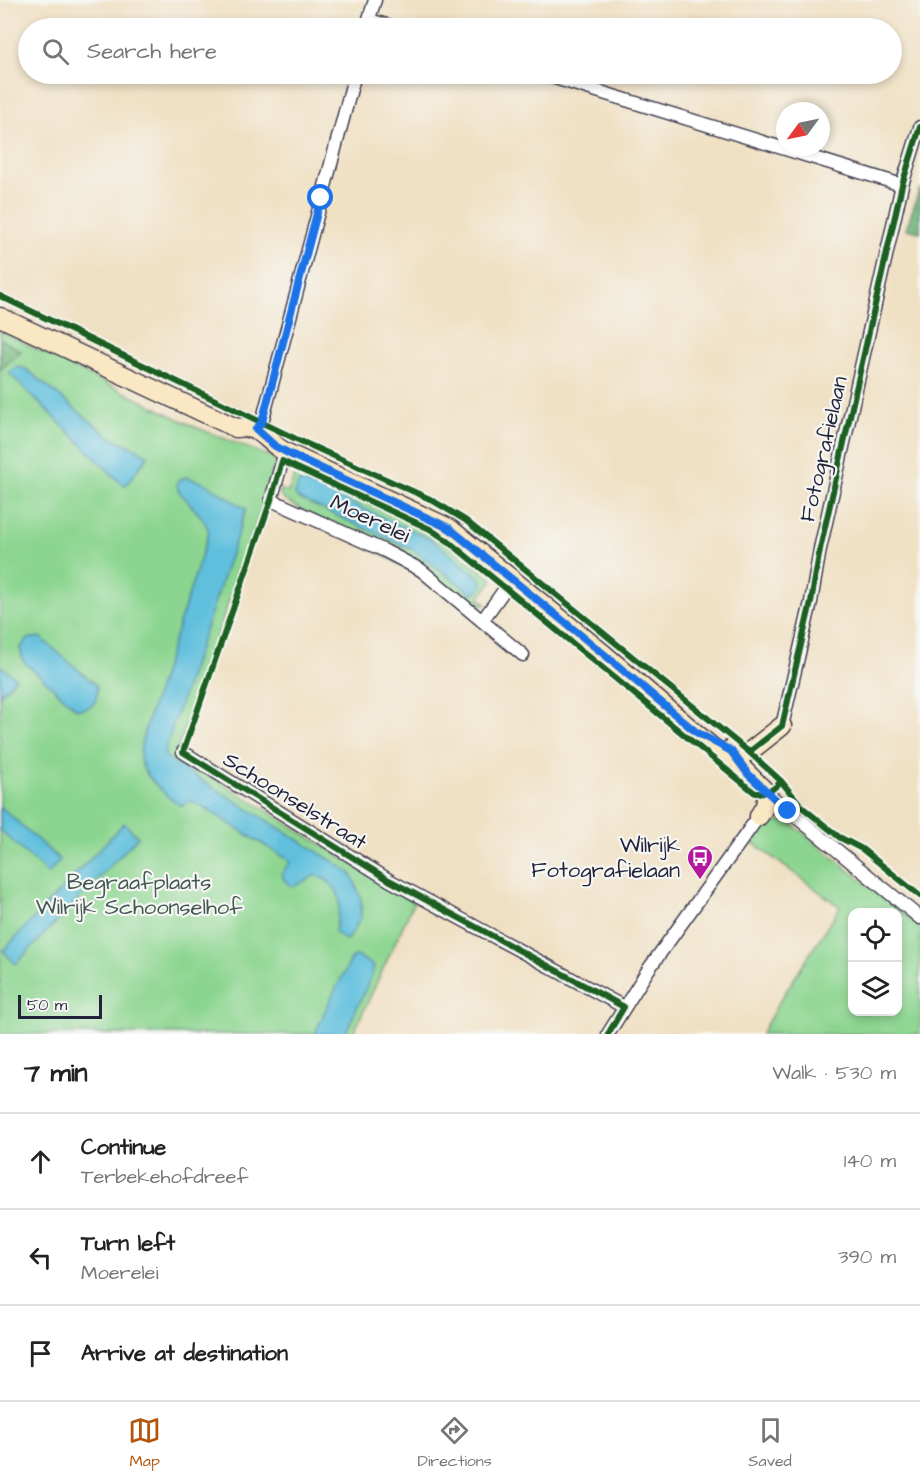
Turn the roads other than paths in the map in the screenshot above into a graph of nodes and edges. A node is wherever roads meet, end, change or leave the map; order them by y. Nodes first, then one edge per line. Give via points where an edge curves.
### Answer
1 (375, 0) edge
2 (369, 18) edge
3 (352, 84) edge
4 (574, 84) edge
5 (920, 127) edge
6 (902, 185) junction
7 (0, 317) edge
8 (256, 429) junction
9 (285, 452) junction
10 (512, 579) junction
11 (482, 621) junction
12 (523, 655) dead end
13 (782, 726) joint
14 (183, 752) dead end
15 (736, 756) junction
16 (767, 793) junction
17 (759, 816) joint
18 (920, 918) edge
19 (624, 1007) junction
20 (608, 1034) edge

1 - 2 street
3 - 8 street via 262,422
4 - 6 street
5 - 6 street, Fotografielaan
6 - 13 street, Fotografielaan
7 - 8 street via 236,428
8 - 9 street, Moerelei
9 - 10 street, Moerelei via 449,528
9 - 11 street, Moerelei via 271,500 421,570
10 - 11 street
10 - 15 street, Moerelei via 720,754
11 - 12 street, Moerelei
13 - 15 street, Fotografielaan via 749,753
14 - 19 street, Schoonselstraat via 389,880
15 - 16 street
16 - 17 street
16 - 18 street
17 - 19 street
19 - 20 street

